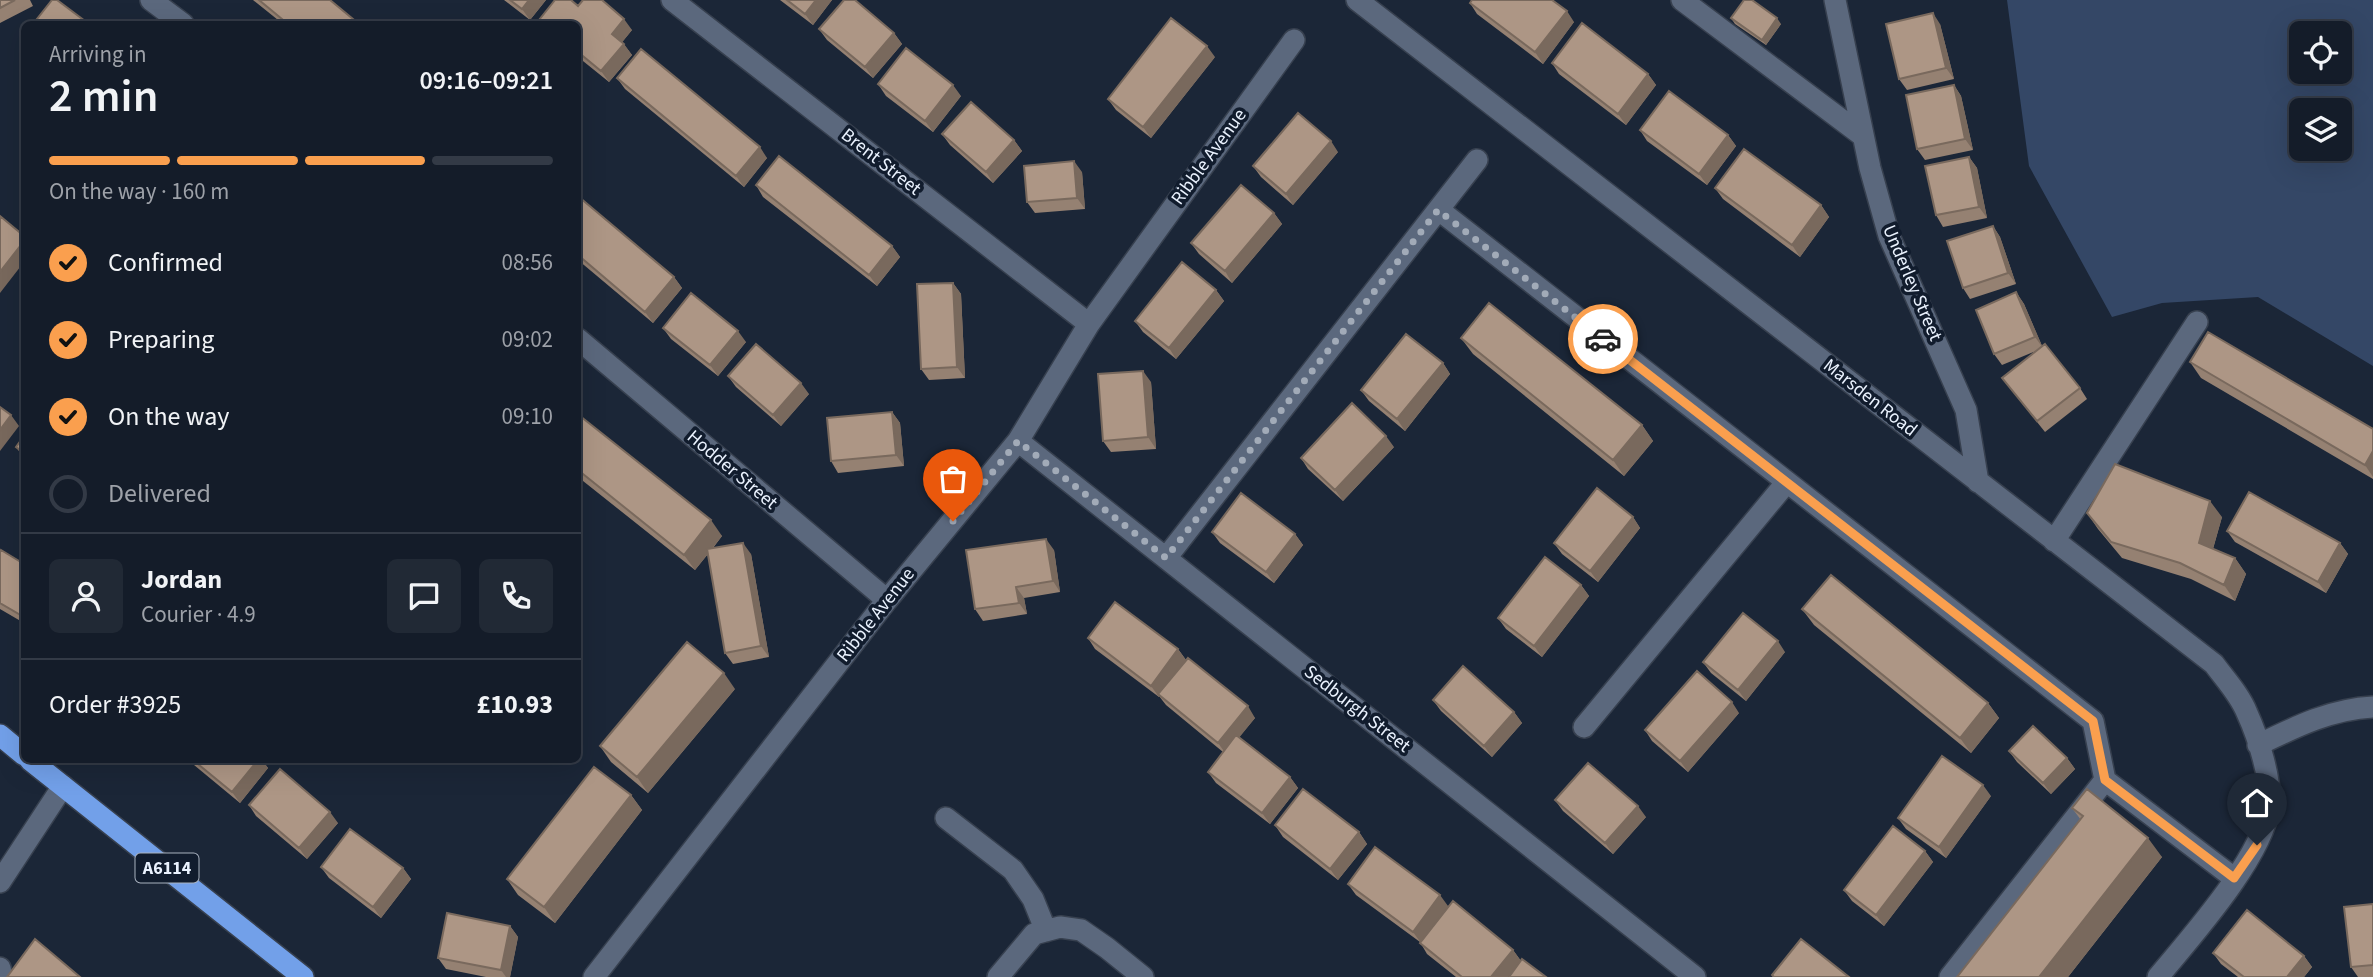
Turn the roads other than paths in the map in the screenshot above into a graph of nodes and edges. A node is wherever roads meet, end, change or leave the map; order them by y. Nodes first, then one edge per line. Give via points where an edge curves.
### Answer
1 (151, 0) edge
2 (672, 0) edge
3 (1357, 0) edge
4 (1682, 0) edge
5 (1835, 0) edge
6 (179, 21) edge
7 (1294, 40) dead end
8 (1863, 136) junction
9 (1477, 160) dead end
10 (1438, 210) junction
11 (2197, 322) dead end
12 (1089, 324) junction
13 (581, 342) edge
14 (1018, 441) junction
15 (1786, 482) junction
16 (1978, 482) junction
17 (2054, 541) junction
18 (1166, 558) junction
19 (887, 600) junction
20 (2373, 707) edge
21 (1584, 727) dead end
22 (0, 735) edge
23 (2258, 745) junction
24 (21, 752) edge
25 (34, 763) edge
26 (2105, 780) junction
27 (63, 786) junction
28 (946, 817) dead end
29 (2234, 878) junction
30 (0, 882) edge
31 (1046, 931) junction
32 (0, 968) edge
33 (603, 974) edge
34 (2, 977) edge
35 (303, 977) edge
36 (998, 977) edge
37 (1143, 977) edge
38 (1695, 977) edge
39 (1950, 977) edge
40 (2158, 977) edge

1 - 6 street
2 - 12 street, Brent Street
3 - 16 street, Marsden Road
4 - 8 street
5 - 8 street, Underley Street
7 - 12 street, Ribble Avenue
8 - 16 street, Underley Street via 1889,236 1966,410
9 - 10 street
10 - 15 street
10 - 18 street
11 - 17 street
12 - 14 street, Ribble Avenue
13 - 19 street, Hodder Street
14 - 18 street, Sedburgh Street
14 - 19 street, Ribble Avenue
15 - 21 street
15 - 26 street via 2093,721
16 - 17 street, Marsden Road
17 - 23 street, Marsden Road via 2214,664 2247,711
18 - 38 street, Sedburgh Street
19 - 33 street, Ribble Avenue
20 - 23 street via 2313,720
22 - 24 highway
23 - 29 street, Marsden Road via 2269,806 2257,845
25 - 27 highway, A6114
26 - 29 street
26 - 39 street
27 - 30 street
27 - 35 highway, A6114
28 - 31 street via 1013,870 1033,899
29 - 40 street, Marsden Road
31 - 36 street via 1034,934
31 - 37 street via 1060,927 1081,930
32 - 34 street

